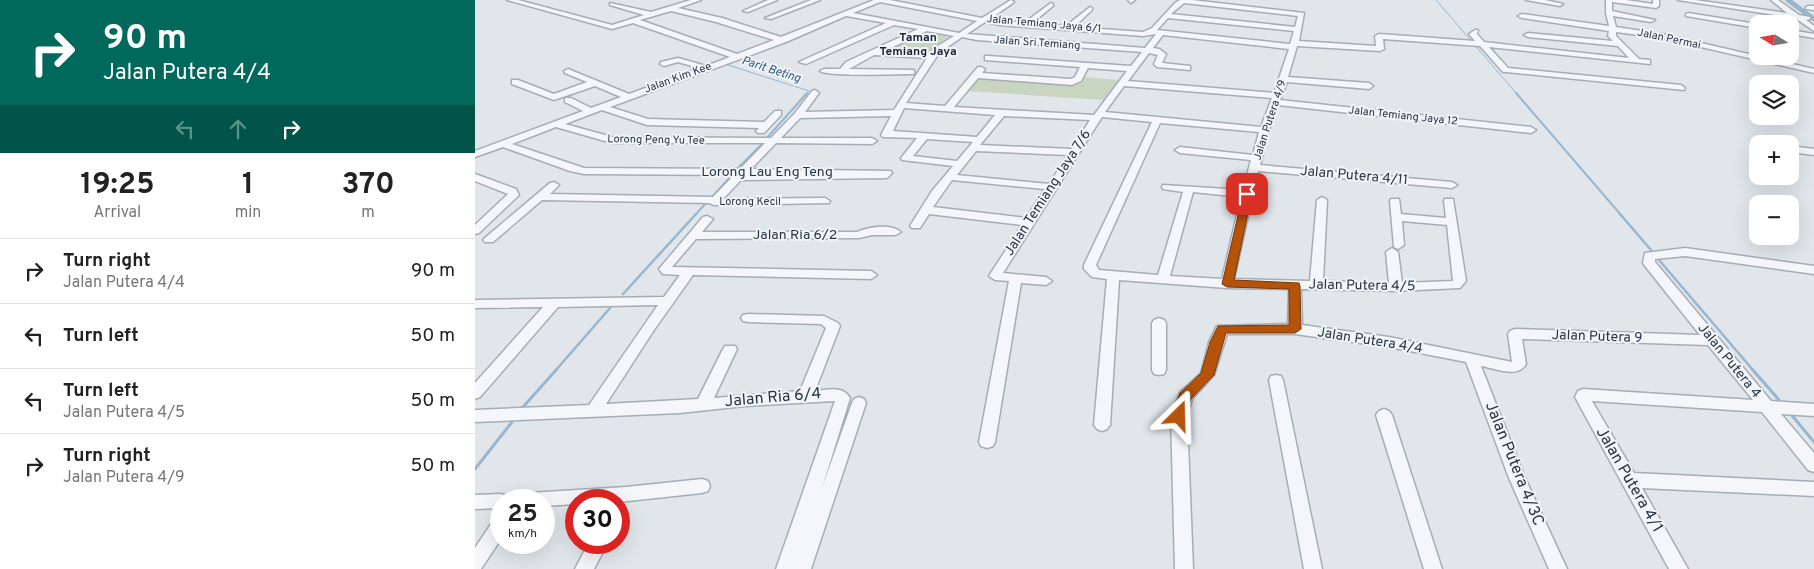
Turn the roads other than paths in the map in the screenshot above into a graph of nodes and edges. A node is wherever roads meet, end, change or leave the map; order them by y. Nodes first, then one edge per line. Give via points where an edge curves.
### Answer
1 (510, 0) edge
2 (699, 0) edge
3 (774, 0) edge
4 (817, 0) edge
5 (861, 0) edge
6 (865, 0) edge
7 (1183, 0) edge
8 (1529, 0) edge
9 (1609, 0) edge
10 (1613, 0) edge
11 (1681, 0) edge
12 (1735, 0) edge
13 (1775, 0) edge
14 (1783, 0) edge
15 (879, 1) edge
16 (1011, 2) dead end
17 (1656, 3) edge
18 (612, 4) dead end
19 (903, 5) junction
20 (1051, 5) dead end
21 (1740, 8) junction
22 (673, 9) junction
23 (1090, 9) dead end
24 (1561, 10) edge
25 (746, 11) dead end
26 (1609, 13) junction
27 (846, 14) junction
28 (653, 15) junction
29 (1688, 15) dead end
30 (1790, 15) edge
31 (1796, 15) edge
32 (857, 16) junction
33 (962, 16) junction
34 (1166, 16) junction
35 (1522, 16) dead end
36 (769, 18) dead end
37 (1799, 18) edge
38 (874, 19) junction
39 (983, 20) junction
40 (1651, 20) dead end
41 (1811, 20) edge
42 (635, 21) junction
43 (804, 22) junction
44 (893, 23) junction
45 (1027, 24) junction
46 (795, 25) dead end
47 (1749, 25) edge
48 (816, 26) junction
49 (1069, 27) junction
50 (1613, 28) junction
51 (925, 29) junction
52 (1098, 29) junction
53 (1298, 29) junction
54 (1814, 30) edge
55 (934, 31) junction
56 (1475, 32) dead end
57 (1154, 33) junction
58 (1799, 34) edge
59 (1529, 35) dead end
60 (958, 36) junction
61 (1814, 36) edge
62 (781, 39) junction
63 (1001, 40) junction
64 (790, 42) junction
65 (1483, 44) junction
66 (1620, 44) junction
67 (1293, 45) junction
68 (1084, 47) junction
69 (774, 49) dead end
70 (1148, 51) junction
71 (874, 53) junction
72 (932, 56) junction
73 (737, 57) junction
74 (988, 58) junction
75 (1637, 61) junction
76 (803, 62) dead end
77 (1647, 62) dead end
78 (1075, 65) junction
79 (1085, 66) junction
80 (664, 67) dead end
81 (707, 68) junction
82 (1187, 68) dead end
83 (1133, 69) junction
84 (568, 71) dead end
85 (824, 71) dead end
86 (1814, 71) edge
87 (842, 72) junction
88 (911, 72) dead end
89 (976, 75) junction
90 (1283, 79) junction
91 (515, 82) dead end
92 (594, 83) junction
93 (1122, 83) junction
94 (1369, 86) dead end
95 (1681, 88) dead end
96 (815, 93) dead end
97 (626, 96) junction
98 (1276, 99) junction
99 (568, 100) dead end
100 (601, 107) junction
101 (947, 108) junction
102 (899, 109) junction
103 (589, 110) junction
104 (778, 113) dead end
105 (1002, 113) junction
106 (570, 115) dead end
107 (798, 115) junction
108 (1098, 116) junction
109 (1157, 120) junction
110 (555, 124) junction
111 (767, 125) junction
112 (1265, 130) junction
113 (1531, 130) dead end
114 (925, 135) junction
115 (980, 140) junction
116 (761, 141) junction
117 (872, 141) dead end
118 (503, 144) junction
119 (973, 148) junction
120 (1180, 150) dead end
121 (1799, 150) edge
122 (1075, 152) junction
123 (1814, 152) edge
124 (475, 154) edge
125 (1256, 163) junction
126 (960, 164) junction
127 (737, 174) junction
128 (475, 177) edge
129 (950, 177) junction
130 (486, 181) junction
131 (554, 185) dead end
132 (1453, 185) dead end
133 (475, 186) edge
134 (1167, 186) dead end
135 (1053, 187) junction
136 (1189, 189) junction
137 (1247, 194) junction
138 (539, 197) junction
139 (712, 200) junction
140 (1322, 200) dead end
141 (825, 201) dead end
142 (1395, 201) dead end
143 (1449, 202) dead end
144 (926, 210) junction
145 (1397, 217) junction
146 (475, 220) edge
147 (487, 221) junction
148 (1029, 222) junction
149 (1451, 222) junction
150 (916, 226) dead end
151 (475, 231) edge
152 (895, 232) dead end
153 (693, 236) junction
154 (489, 240) dead end
155 (1814, 270) edge
156 (688, 273) junction
157 (871, 275) dead end
158 (1113, 276) junction
159 (1016, 278) junction
160 (1163, 280) junction
161 (1046, 281) dead end
162 (1227, 284) junction
163 (1295, 286) junction
164 (1316, 286) junction
165 (1396, 287) junction
166 (667, 301) junction
167 (475, 304) edge
168 (553, 304) junction
169 (746, 320) dead end
170 (1159, 324) dead end
171 (1295, 329) junction
172 (1712, 340) junction
173 (731, 349) dead end
174 (1471, 358) junction
175 (1517, 366) joint
176 (1159, 370) dead end
177 (1276, 380) dead end
178 (475, 393) edge
179 (806, 396) junction
180 (859, 403) dead end
181 (703, 404) junction
182 (1767, 407) junction
183 (593, 412) junction
184 (1811, 413) edge
185 (1384, 415) dead end
186 (475, 416) edge
187 (1102, 424) dead end
188 (987, 442) dead end
189 (1814, 465) edge
190 (1629, 480) junction
191 (702, 486) dead end
192 (1814, 489) edge
193 (630, 500) edge
194 (490, 501) edge
195 (475, 502) edge
196 (490, 540) edge
197 (592, 554) edge
198 (475, 562) edge
199 (583, 569) edge
200 (785, 569) edge
201 (802, 569) edge
202 (1184, 569) edge
203 (1313, 569) edge
204 (1433, 569) edge
205 (1558, 569) edge
206 (1679, 569) edge

1 - 42 street via 615,27
2 - 22 street
3 - 25 street
4 - 36 street
5 - 43 street
6 - 15 street, Jalan Temiang Jaya 6/1
7 - 34 street, Jalan Temiang Jaya 7/6
7 - 53 street, Jalan Putera 4/9 via 1302,14
8 - 24 street
9 - 26 street
10 - 17 street
11 - 21 street
12 - 21 street
13 - 31 street
14 - 41 street
15 - 19 street, Jalan Temiang Jaya 6/1
15 - 27 street, Jalan Kim Kee
16 - 39 street
18 - 28 street
19 - 33 street, Jalan Temiang Jaya 6/1
19 - 38 street
20 - 45 street
21 - 30 street
22 - 28 street
22 - 62 street via 701,14
23 - 49 street
24 - 35 street, Jalan Permai
24 - 50 street, Jalan Permai
26 - 40 street
26 - 50 street
27 - 32 street, Jalan Sri Temiang
27 - 48 street, Jalan Kim Kee
28 - 42 street
29 - 47 street
32 - 38 street, Jalan Sri Temiang
32 - 64 street
33 - 39 street, Jalan Temiang Jaya 6/1
33 - 55 street
34 - 53 street
34 - 57 street, Jalan Temiang Jaya 7/6
37 - 54 street
38 - 44 street, Jalan Sri Temiang
39 - 45 street, Jalan Temiang Jaya 6/1
39 - 60 street
42 - 73 street
43 - 46 street
43 - 48 street
44 - 51 street, Jalan Sri Temiang
44 - 76 street
45 - 49 street, Jalan Temiang Jaya 6/1
48 - 62 street, Jalan Kim Kee
49 - 52 street, Jalan Temiang Jaya 6/1
50 - 66 street via 1612,36
50 - 86 street, Jalan Permai
51 - 55 street, Jalan Sri Temiang
51 - 71 street
52 - 57 street, Jalan Temiang Jaya 6/1
52 - 68 street
53 - 67 street, Jalan Putera 4/9
55 - 60 street, Jalan Sri Temiang
56 - 65 street via 1473,34
57 - 67 street, Jalan Temiang Jaya 6/1
57 - 70 street, Jalan Temiang Jaya 7/6
58 - 61 street
59 - 66 street
60 - 63 street, Jalan Sri Temiang
60 - 72 street
62 - 64 street
62 - 73 street, Jalan Kim Kee
63 - 68 street, Jalan Sri Temiang
63 - 74 street
64 - 69 street
65 - 67 street, Jalan Temiang Jaya 6/1 via 1379,36 1381,49
65 - 75 street
65 - 95 street via 1503,68 1511,71
66 - 75 street
67 - 90 street, Jalan Putera 4/9
68 - 70 street, Jalan Sri Temiang
68 - 78 street
70 - 82 street via 1162,54 1160,65
70 - 83 street, Jalan Temiang Jaya 7/6
71 - 72 street
71 - 87 street via 849,64
72 - 102 street
73 - 81 street, Jalan Kim Kee
74 - 78 street
74 - 89 street
75 - 77 street
78 - 79 street
79 - 83 street
79 - 89 street via 1078,79 1072,82
80 - 81 street via 688,62
81 - 97 street, Jalan Kim Kee
83 - 93 street, Jalan Temiang Jaya 7/6
84 - 92 street
85 - 87 street
87 - 88 street
89 - 101 street
90 - 94 street
90 - 98 street, Jalan Putera 4/9
91 - 92 street via 554,97
92 - 97 street
93 - 98 street, Jalan Temiang Jaya 12
93 - 108 street, Jalan Temiang Jaya 7/6
96 - 107 street, Lorong Kecil
97 - 100 street, Jalan Kim Kee
97 - 103 street
98 - 112 street, Jalan Putera 4/9
98 - 113 street, Jalan Temiang Jaya 12
99 - 103 street
100 - 103 street, Jalan Kim Kee
100 - 111 street via 647,122
101 - 102 street
101 - 105 street
102 - 107 street
102 - 114 street via 887,134
103 - 106 street
103 - 110 street, Jalan Kim Kee
104 - 111 street
105 - 108 street
105 - 115 street
107 - 116 street, Lorong Kecil
108 - 109 street
108 - 122 street, Jalan Temiang Jaya 7/6
109 - 112 street
109 - 158 street, Jalan Putera 4/5 via 1090,269 1096,274
110 - 116 street, Lorong Peng Yu Tee via 612,140
110 - 118 street, Jalan Kim Kee
111 - 116 street
112 - 125 street, Jalan Putera 4/9
114 - 115 street
114 - 126 street via 906,158
115 - 119 street
116 - 117 street, Lorong Peng Yu Tee
116 - 127 street, Lorong Kecil
118 - 124 street, Jalan Kim Kee
118 - 127 street, Lorong Lau Eng Teng via 580,171
119 - 122 street
119 - 126 street
120 - 125 street, Jalan Putera 4/11
121 - 123 street
122 - 135 street, Jalan Temiang Jaya 7/6
125 - 132 street, Jalan Putera 4/11
125 - 137 street, Jalan Putera 4/9
126 - 129 street
127 - 127 street, Lorong Lau Eng Teng via 887,173 883,176
127 - 139 street, Lorong Kecil
128 - 130 street
129 - 135 street
129 - 144 street
130 - 133 street
130 - 147 street via 512,191 514,195
131 - 138 street
134 - 136 street
135 - 148 street, Jalan Temiang Jaya 7/6
136 - 137 street
136 - 160 street
137 - 162 street, Jalan Putera 4/9
138 - 139 street
138 - 154 street
139 - 141 street, Lorong Kecil
139 - 153 street via 701,216 704,223
140 - 164 street
142 - 145 street
143 - 149 street
144 - 148 street
144 - 150 street
145 - 149 street
145 - 165 street
146 - 147 street
147 - 151 street
148 - 159 street, Jalan Temiang Jaya 7/6 via 995,276
149 - 165 street, Jalan Putera 4/5 via 1459,281 1456,285
152 - 153 street, Jalan Ria 6/2
153 - 156 street via 665,270
155 - 172 street, Jalan Putera 4 via 1685,252 1649,256 1649,263
156 - 157 street
156 - 166 street
158 - 160 street, Jalan Putera 4/5
158 - 187 street
159 - 161 street, Jalan Temiang Jaya 7/6
159 - 188 street
160 - 162 street, Jalan Putera 4/5
162 - 163 street, Jalan Putera 4/5
163 - 164 street, Jalan Putera 4/5
163 - 171 street
164 - 165 street, Jalan Putera 4/5
166 - 168 street
166 - 183 street
167 - 168 street
168 - 178 street
169 - 179 street via 824,320 833,326
170 - 176 street
171 - 174 street, Jalan Putera 4/4
171 - 202 street, Jalan Putera 4/4 via 1222,329 1207,375 1185,396 1179,416
172 - 175 street, Jalan Putera 9 via 1515,334
172 - 182 street, Jalan Putera 4
173 - 181 street
174 - 175 street, Jalan Putera 4/4
174 - 205 street, Jalan Putera 4/3C via 1517,478
177 - 203 street
179 - 181 street, Jalan Ria 6/4
179 - 200 street, Jalan Ria 6/4 via 835,394 843,398
180 - 201 street
181 - 183 street, Jalan Ria 6/4
182 - 184 street
182 - 189 street, Jalan Putera 4
182 - 190 street, Jalan Putera 4/1 via 1583,395
183 - 186 street, Jalan Ria 6/4
185 - 204 street
190 - 192 street
190 - 206 street, Jalan Putera 4/1
191 - 193 street
194 - 195 street
196 - 198 street
197 - 199 street

